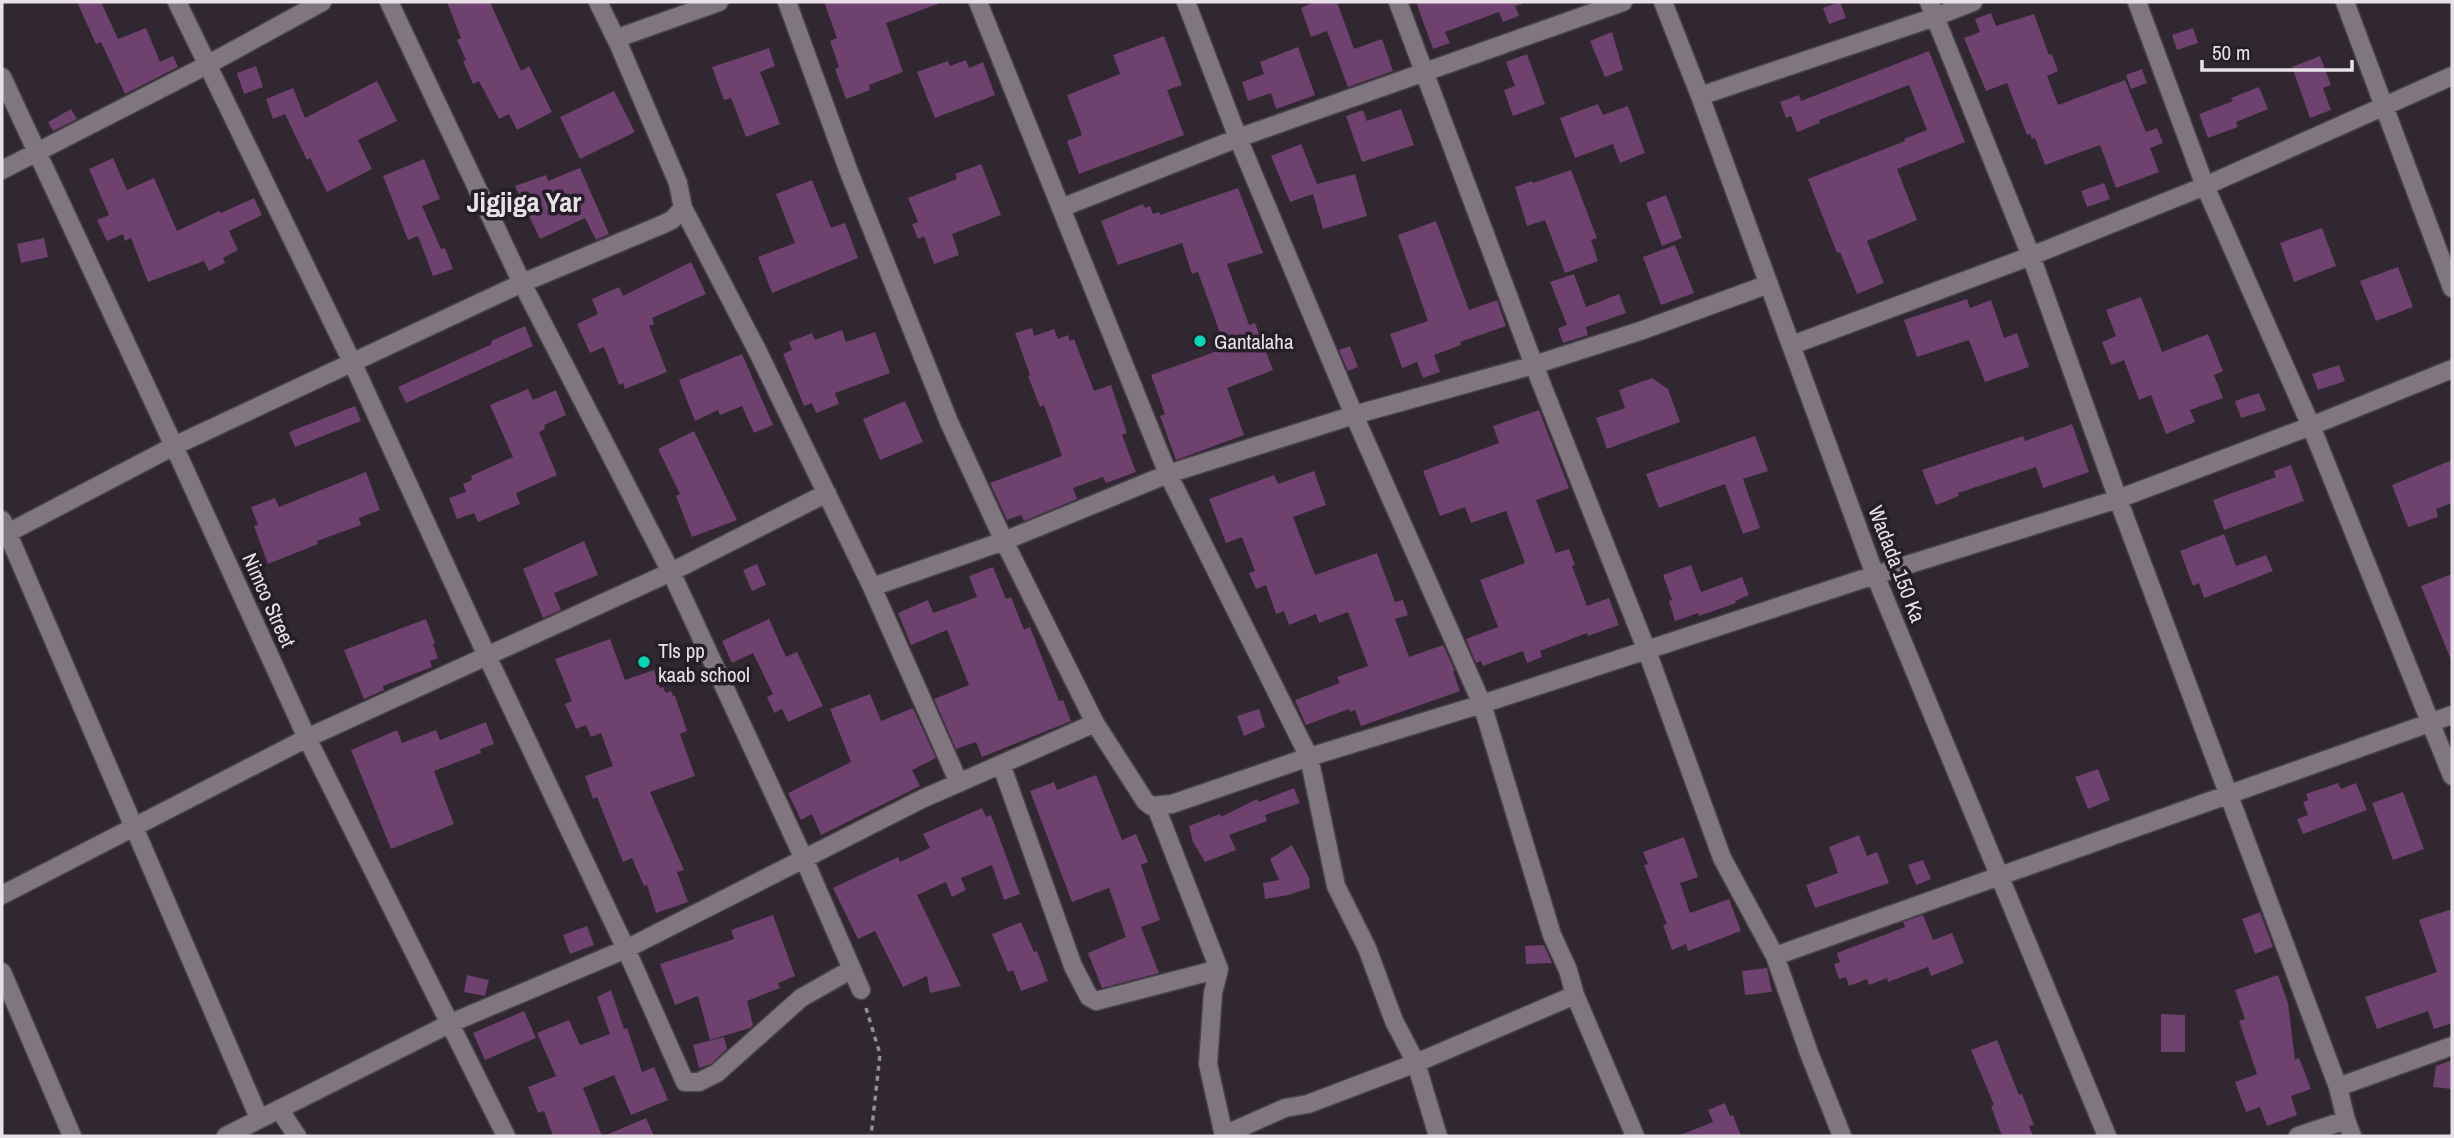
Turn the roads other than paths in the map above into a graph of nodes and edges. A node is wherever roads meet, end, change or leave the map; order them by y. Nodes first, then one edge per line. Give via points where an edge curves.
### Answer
1 (177, 2) edge
2 (322, 2) edge
3 (389, 2) edge
4 (598, 2) edge
5 (719, 2) edge
6 (787, 2) edge
7 (978, 2) edge
8 (1186, 2) edge
9 (1398, 2) edge
10 (1623, 2) edge
11 (1663, 2) edge
12 (1973, 2) edge
13 (2137, 2) edge
14 (2345, 2) edge
15 (1932, 9) edge
16 (619, 45) junction
17 (207, 65) junction
18 (1424, 71) junction
19 (2452, 76) edge
20 (2, 77) edge
21 (1700, 96) junction
22 (2383, 106) junction
23 (1238, 138) junction
24 (36, 151) junction
25 (2, 170) edge
26 (2205, 186) junction
27 (683, 208) junction
28 (1061, 208) junction
29 (2031, 257) junction
30 (522, 283) junction
31 (1769, 285) junction
32 (2452, 288) edge
33 (1791, 345) junction
34 (353, 364) junction
35 (1534, 365) junction
36 (2452, 369) edge
37 (1354, 415) junction
38 (2311, 426) junction
39 (174, 446) junction
40 (1168, 474) junction
41 (827, 493) junction
42 (2118, 499) junction
43 (4, 530) edge
44 (1004, 541) junction
45 (671, 572) junction
46 (1875, 575) junction
47 (872, 587) junction
48 (1647, 651) junction
49 (487, 656) junction
50 (1482, 704) junction
51 (2452, 715) edge
52 (1095, 723) junction
53 (2431, 723) junction
54 (307, 738) junction
55 (1309, 757) junction
56 (1001, 764) junction
57 (2452, 776) edge
58 (959, 783) junction
59 (2228, 795) junction
60 (1156, 807) junction
61 (135, 825) junction
62 (804, 859) junction
63 (2000, 875) junction
64 (2, 895) edge
65 (626, 949) junction
66 (1775, 956) junction
67 (852, 969) junction
68 (1219, 969) junction
69 (2, 972) edge
70 (861, 990) road end
71 (1575, 995) junction
72 (451, 1023) junction
73 (2452, 1046) edge
74 (1416, 1063) junction
75 (2338, 1087) junction
76 (279, 1109) junction
77 (259, 1118) junction
78 (2349, 1128) edge
79 (72, 1136) edge
80 (226, 1136) edge
81 (298, 1136) edge
82 (506, 1136) edge
83 (1224, 1136) edge
84 (1438, 1136) edge
85 (1635, 1136) edge
86 (1842, 1136) edge
87 (2106, 1136) edge
88 (2298, 1136) edge

1 - 17 street
2 - 17 street
3 - 30 street
4 - 16 street
5 - 16 street via 625,35
6 - 44 street via 948,422
7 - 28 street
8 - 23 street
9 - 18 street
10 - 18 street
11 - 21 street, Wadada 150 Ka
12 - 15 street
13 - 26 street
14 - 22 street
15 - 21 street
15 - 29 street
16 - 27 street via 678,183
17 - 24 street
17 - 34 street
18 - 23 street
18 - 35 street
19 - 22 street
20 - 24 street, Nimco Street
21 - 31 street, Wadada 150 Ka
22 - 26 street
22 - 32 street
23 - 28 street
23 - 37 street
24 - 25 street
24 - 39 street, Nimco Street
26 - 29 street
26 - 38 street
27 - 30 street via 672,220
27 - 41 street
28 - 40 street
29 - 33 street
29 - 42 street
30 - 34 street
30 - 45 street
31 - 33 street, Wadada 150 Ka
31 - 35 street
33 - 46 street, Wadada 150 Ka
34 - 39 street
34 - 49 street
35 - 37 street
35 - 48 street
36 - 38 street
37 - 40 street
37 - 50 street
38 - 42 street
38 - 53 street
39 - 43 street
39 - 54 street, Nimco Street
40 - 44 street
40 - 55 street
41 - 45 street
41 - 47 street
42 - 46 street
42 - 59 street
43 - 61 street
44 - 47 street
44 - 52 street
45 - 49 street
45 - 62 street
46 - 48 street
46 - 63 street, Wadada 150 Ka
47 - 58 street
48 - 50 street
48 - 66 street via 1722,858
49 - 54 street
49 - 65 street
50 - 55 street
50 - 71 street via 1552,935
51 - 53 street
52 - 56 street
52 - 60 street via 1145,801
53 - 57 street
53 - 59 street
54 - 61 street
54 - 72 street, Nimco Street
55 - 60 street
55 - 74 street via 1336,886
56 - 58 street
56 - 68 street via 1073,966 1089,997 1096,1001
58 - 62 street
59 - 63 street
59 - 75 street
60 - 68 street
61 - 64 street
61 - 77 street
62 - 65 street
62 - 67 street
63 - 66 street
63 - 87 street, Wadada 150 Ka
65 - 67 street via 685,1082 699,1082 717,1073 801,998
65 - 72 street
66 - 86 street
67 - 70 street
68 - 83 street via 1208,1064
69 - 79 street
71 - 74 street
71 - 85 street
72 - 76 street
72 - 82 street, Nimco Street
73 - 75 street
74 - 83 street via 1308,1104 1285,1108
74 - 84 street
75 - 78 street
76 - 77 street
76 - 81 street
77 - 80 street
78 - 88 street

